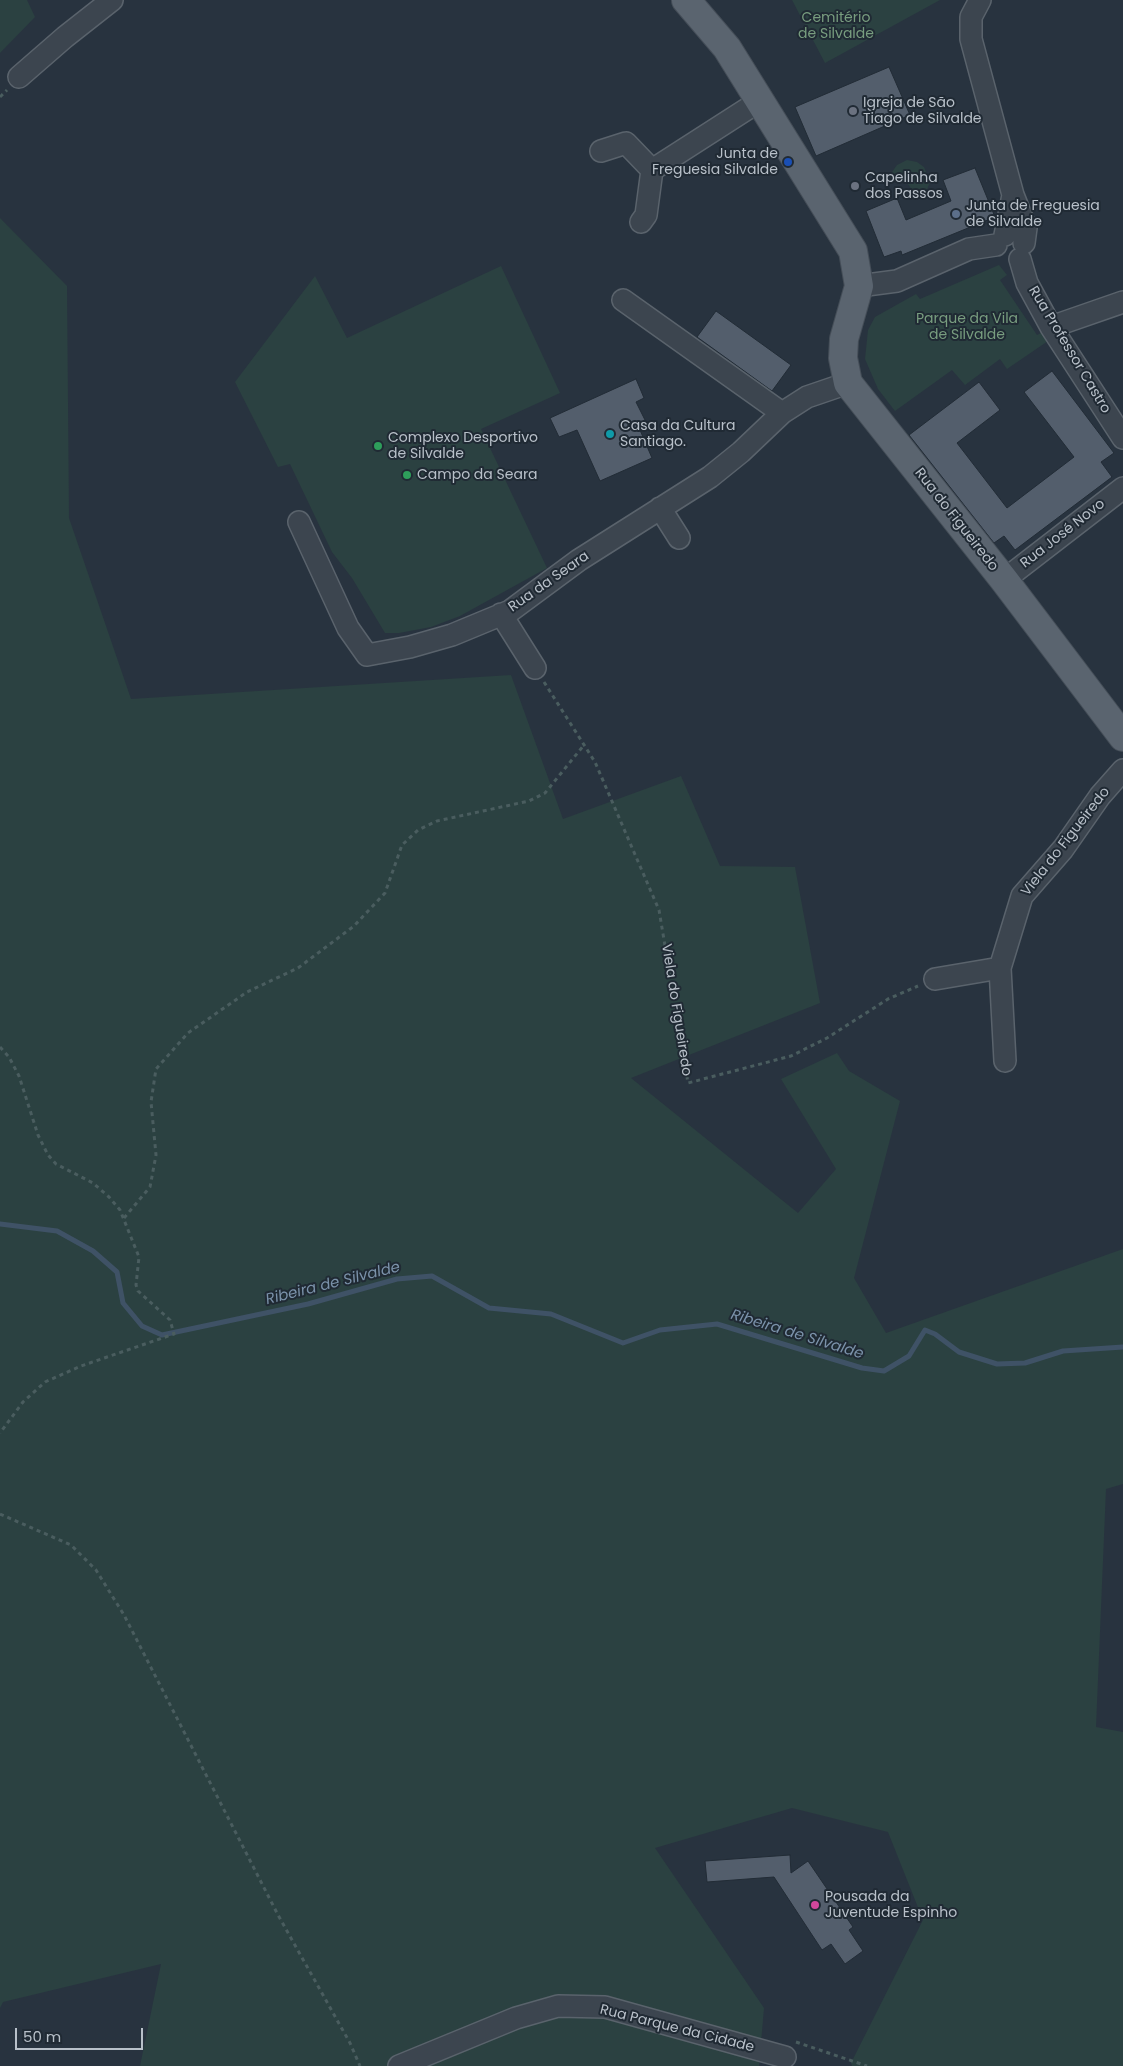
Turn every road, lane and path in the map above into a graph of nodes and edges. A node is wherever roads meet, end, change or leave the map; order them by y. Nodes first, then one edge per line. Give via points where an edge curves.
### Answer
1 (112, 0) edge
2 (686, 0) edge
3 (980, 0) edge
4 (19, 77) dead end
5 (761, 100) junction
6 (601, 151) dead end
7 (652, 170) junction
8 (641, 222) dead end
9 (1011, 245) junction
10 (859, 286) junction
11 (624, 300) dead end
12 (1123, 302) edge
13 (1051, 327) junction
14 (848, 383) junction
15 (782, 413) junction
16 (1123, 438) edge
17 (1123, 488) edge
18 (660, 508) junction
19 (299, 522) dead end
20 (679, 538) dead end
21 (1004, 580) junction
22 (501, 614) junction
23 (535, 668) joint
24 (1123, 737) edge
25 (584, 745) junction
26 (1123, 770) edge
27 (1000, 968) junction
28 (935, 978) joint
29 (0, 1048) edge
30 (1005, 1061) dead end
31 (124, 1218) junction
32 (0, 1433) edge
33 (0, 1514) edge
34 (791, 2049) joint
35 (360, 2066) edge
36 (399, 2066) edge
37 (867, 2066) edge

1 - 4 street
2 - 5 main road via 727,48
3 - 9 street via 971,17 971,39 1013,194
5 - 7 street
5 - 10 main road via 853,251
6 - 7 street via 626,143
7 - 8 street via 646,215
9 - 10 street via 969,249 897,281
9 - 13 street, Rua Professor Castro
10 - 14 main road, Rua do Figueiredo via 844,339 843,358
11 - 15 street
12 - 13 street
13 - 16 street, Rua Professor Castro
14 - 15 street, Rua da Seara via 807,397
14 - 21 main road, Rua do Figueiredo
15 - 18 street, Rua da Seara via 710,477
17 - 21 street, Rua José Novo
18 - 20 street
18 - 22 street, Rua da Seara
19 - 22 street, Rua da Seara via 348,628 367,655 452,635
21 - 24 main road, Rua do Figueiredo
22 - 23 street
23 - 25 path, Viela do Figueiredo
25 - 28 path, Viela do Figueiredo via 595,762 659,910 688,1083 791,1056 827,1038 888,999
25 - 31 path via 544,793 529,801 437,821 418,830 402,845 384,893 354,926 298,968 246,992 188,1033 156,1069 151,1102 156,1155 150,1187
26 - 27 street, Viela do Figueiredo via 1100,796 1063,849 1022,896
27 - 28 street
27 - 30 street
29 - 31 path via 10,1057 19,1076 48,1155 56,1164 93,1183 109,1196
31 - 32 path via 139,1257 138,1291 170,1320 174,1334 45,1382 23,1402
33 - 35 path via 71,1545 96,1570 124,1615 278,1915
34 - 36 street, Rua Parque da Cidade via 605,2007 558,2006 516,2018
34 - 37 path

